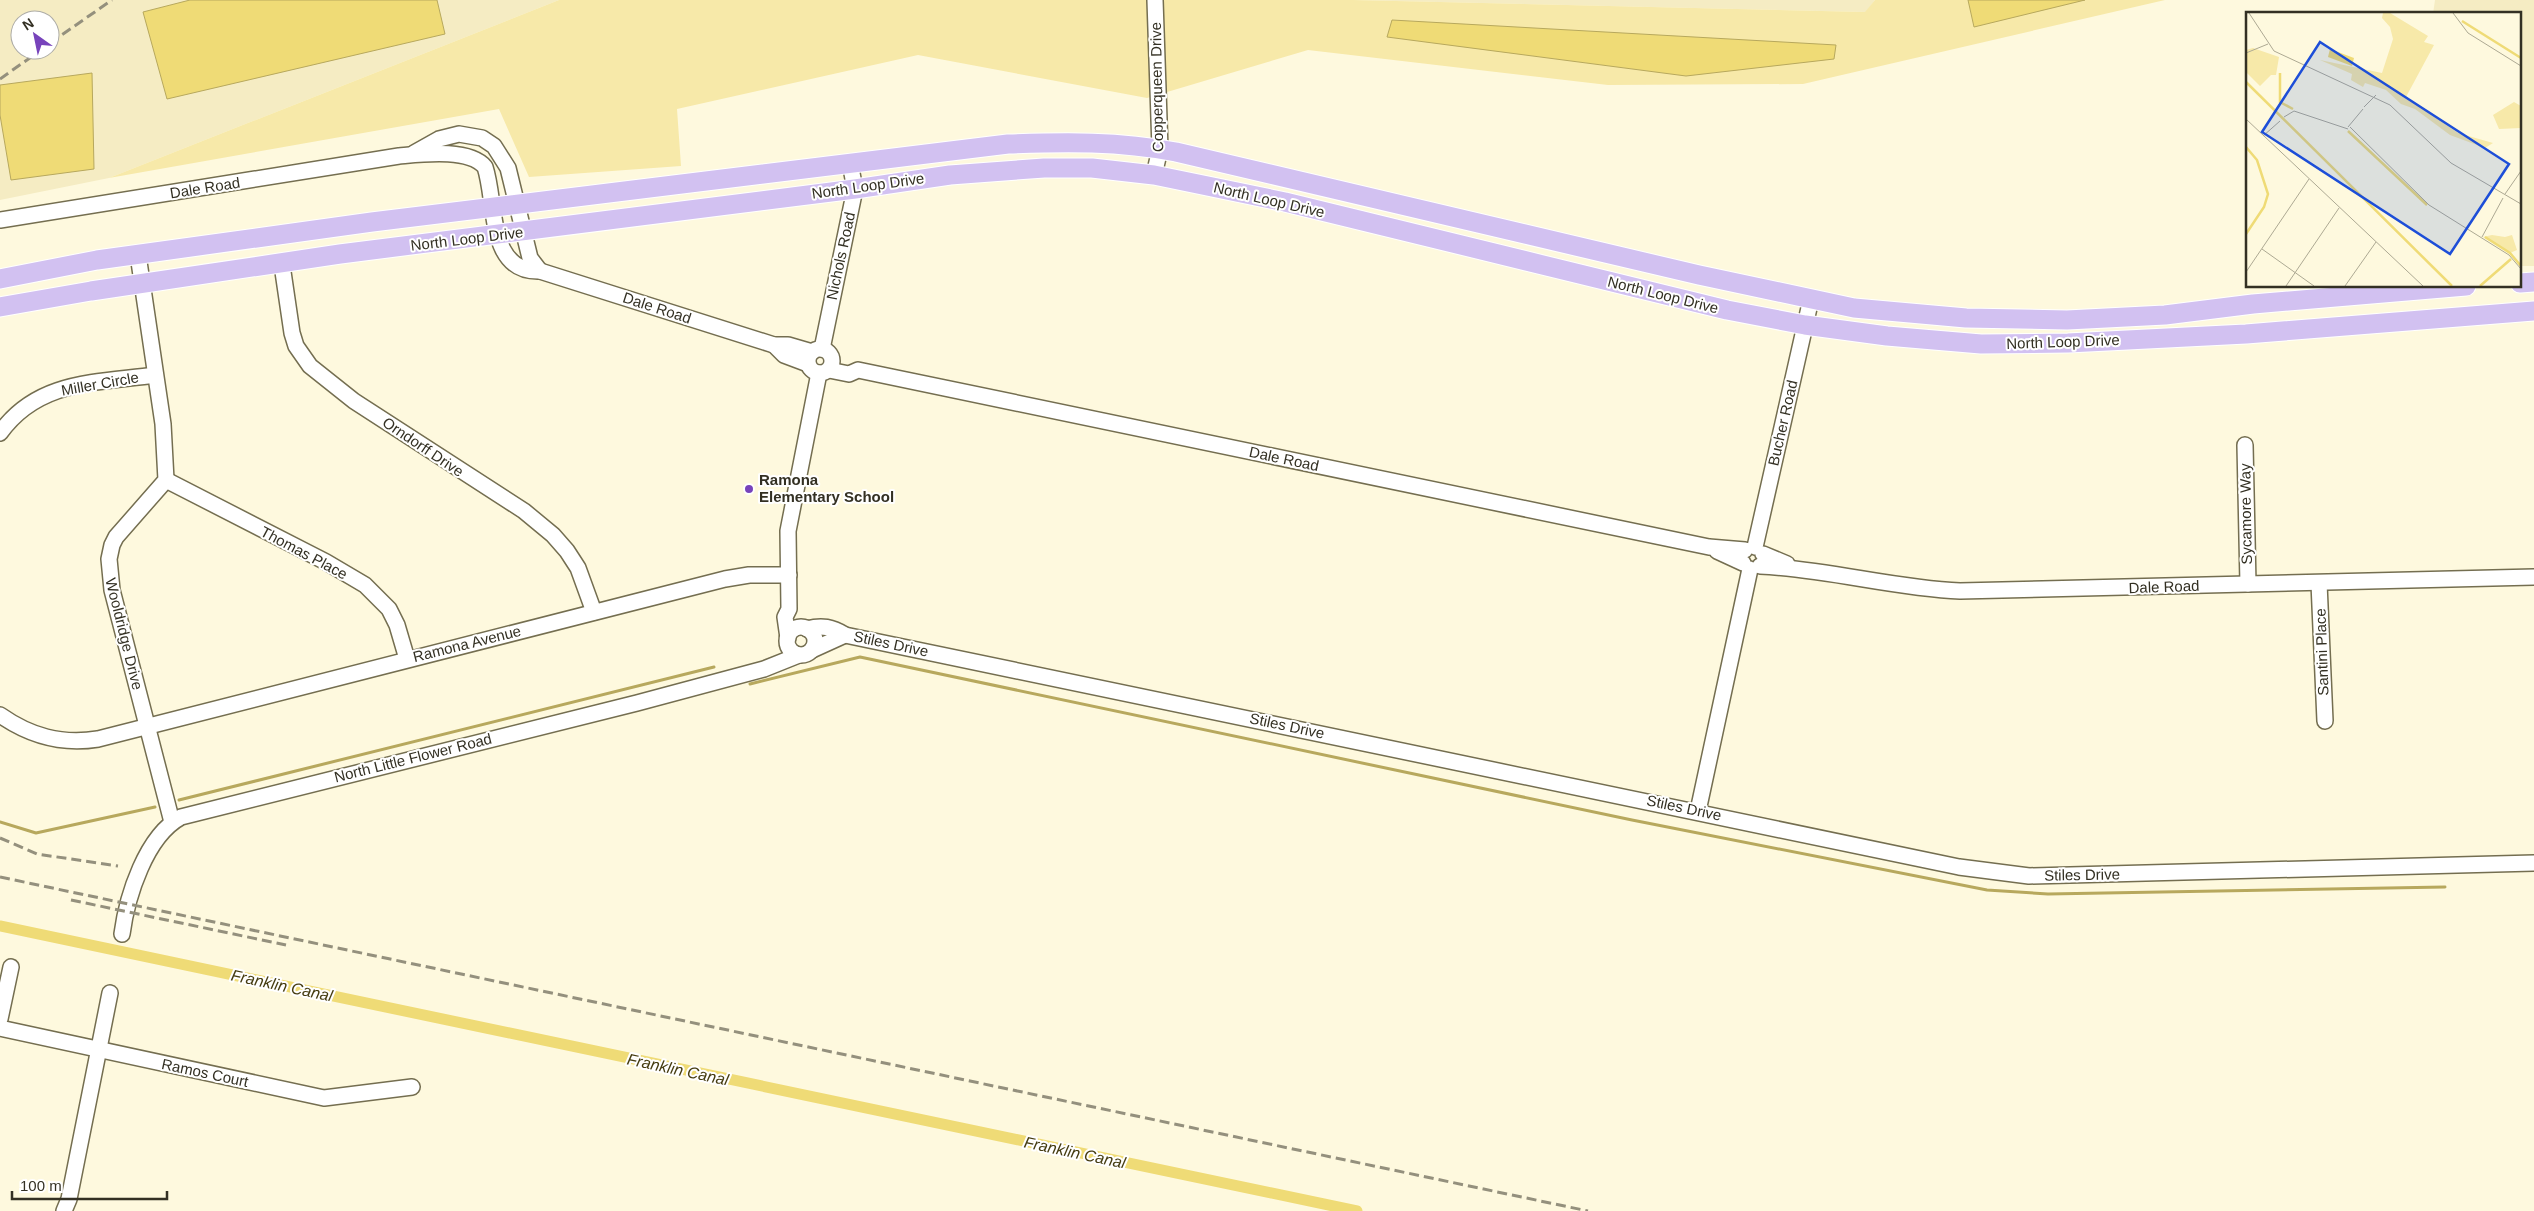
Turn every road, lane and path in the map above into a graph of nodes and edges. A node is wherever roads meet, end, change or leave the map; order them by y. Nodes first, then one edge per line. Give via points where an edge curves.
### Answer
1 (1155, 0) edge
2 (1160, 149) junction
3 (410, 155) junction
4 (850, 163) junction
5 (1154, 175) junction
6 (855, 189) junction
7 (515, 205) junction
8 (493, 207) junction
9 (0, 220) edge
10 (1485, 225) junction
11 (523, 232) junction
12 (498, 235) junction
13 (1479, 250) junction
14 (138, 255) junction
15 (282, 264) junction
16 (540, 272) junction
17 (0, 279) edge
18 (142, 283) junction
19 (2445, 288) edge
20 (1810, 299) junction
21 (0, 307) edge
22 (2534, 311) edge
23 (2134, 317) junction
24 (1805, 325) junction
25 (2135, 340) junction
26 (820, 361) junction
27 (155, 375) junction
28 (0, 433) edge
29 (2245, 445) dead end
30 (166, 480) junction
31 (1753, 558) junction
32 (789, 575) junction
33 (2534, 577) edge
34 (2319, 583) junction
35 (2248, 584) junction
36 (789, 610) junction
37 (594, 612) junction
38 (804, 628) junction
39 (845, 634) junction
40 (788, 639) junction
41 (806, 652) junction
42 (407, 659) junction
43 (775, 663) junction
44 (0, 715) edge
45 (2325, 721) dead end
46 (147, 726) junction
47 (1698, 811) junction
48 (172, 822) junction
49 (2534, 864) edge
50 (122, 934) dead end
51 (11, 967) dead end
52 (110, 992) dead end
53 (0, 1019) edge
54 (0, 1028) edge
55 (100, 1051) junction
56 (412, 1087) dead end
57 (64, 1211) edge

1 - 2 street, Copperqueen Drive
2 - 4 main road, North Loop Drive via 1102,143 1008,144
2 - 5 street, Copperqueen Drive
2 - 10 main road, North Loop Drive
3 - 7 street, Dale Road via 450,135 482,138 504,158
3 - 8 street, Dale Road via 444,154 479,160 488,177
3 - 9 street, Dale Road
4 - 6 street, Nichols Road
4 - 7 main road, North Loop Drive
5 - 6 main road, North Loop Drive via 1092,168 1035,168 950,175
5 - 13 main road, North Loop Drive via 1285,202
6 - 11 main road, North Loop Drive
6 - 26 street, Nichols Road
7 - 8 main road, North Loop Drive
7 - 11 street, Dale Road
8 - 12 street, Dale Road
8 - 14 main road, North Loop Drive
10 - 13 main road
10 - 20 main road, North Loop Drive
11 - 12 main road, North Loop Drive
11 - 16 street, Dale Road via 530,258
12 - 15 main road, North Loop Drive
12 - 16 street, Dale Road via 508,260 526,272
13 - 24 main road, North Loop Drive via 1727,310
14 - 17 main road, North Loop Drive
14 - 18 street
15 - 18 main road, North Loop Drive
15 - 37 street, Orndorff Drive via 292,333 296,346 310,366 354,401 524,512 553,535 578,568
16 - 26 street, Dale Road via 774,345 788,344
18 - 21 main road, North Loop Drive
18 - 27 street
19 - 23 main road, North Loop Drive
20 - 23 main road, North Loop Drive via 1854,308 1966,318 2067,320
20 - 24 street, Bucher Road
22 - 25 main road, North Loop Drive
23 - 25 main road
24 - 25 main road, North Loop Drive via 1981,344
24 - 31 street, Bucher Road
26 - 31 street, Dale Road via 852,363 858,370
26 - 32 street, Nichols Road via 788,531
27 - 28 street, Miller Circle via 63,388 29,404
27 - 30 street via 163,424
29 - 35 street, Sycamore Way
30 - 42 street, Thomas Place via 365,585 389,609
30 - 46 street, Wooldridge Drive via 120,531 109,559 112,590
31 - 35 street, Dale Road via 1874,582 1952,591
31 - 47 street, Bucher Road
32 - 36 street, Nichols Road
32 - 37 street, Ramona Avenue via 725,578
33 - 34 street, Dale Road
34 - 35 street, Dale Road
34 - 45 street, Santini Place
36 - 38 street
36 - 40 street, Nichols Road via 785,617
37 - 42 street, Ramona Avenue
38 - 39 street, Stiles Drive via 824,626
38 - 40 street via 793,630
38 - 41 street via 815,642
39 - 41 street, Stiles Drive
39 - 47 street, Stiles Drive
40 - 41 street via 790,650
40 - 43 street
41 - 43 street, North Little Flower Road
42 - 46 street, Ramona Avenue
43 - 48 street, North Little Flower Road via 764,669 637,703 193,814
44 - 46 street via 40,736 70,742 98,739
46 - 48 street, Wooldridge Drive
47 - 49 street, Stiles Drive via 1959,867 2029,876
48 - 50 street via 150,849 141,869
51 - 53 street
52 - 55 street
54 - 55 street, Ramos Court
55 - 56 street, Ramos Court via 324,1098
55 - 57 street

